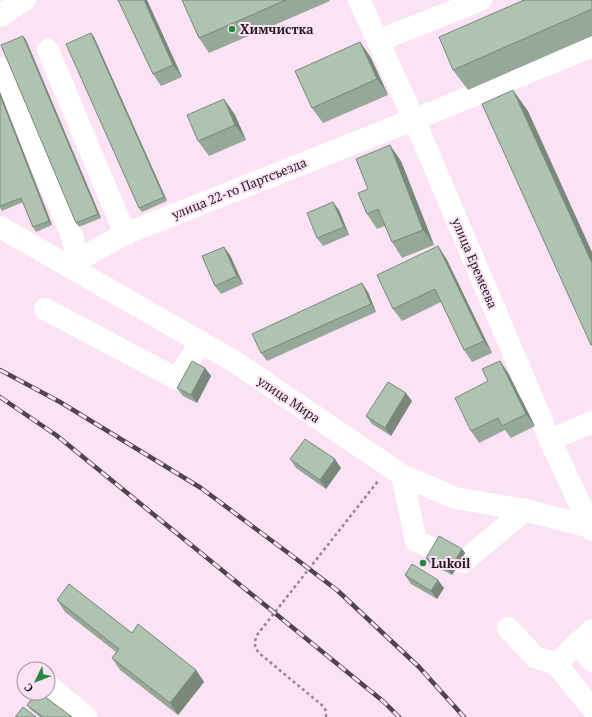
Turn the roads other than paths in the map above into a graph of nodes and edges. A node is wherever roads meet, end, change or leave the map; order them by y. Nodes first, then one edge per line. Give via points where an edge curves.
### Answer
1 (25, 0) edge
2 (359, 0) edge
3 (481, 0) edge
4 (0, 16) edge
5 (378, 41) junction
6 (590, 48) edge
7 (48, 50) dead end
8 (0, 68) edge
9 (414, 119) junction
10 (0, 227) edge
11 (125, 234) junction
12 (74, 263) junction
13 (45, 309) dead end
14 (201, 342) junction
15 (592, 422) edge
16 (550, 440) junction
17 (396, 471) junction
18 (526, 510) junction
19 (591, 528) edge
20 (508, 628) dead end
21 (585, 637) edge
22 (592, 661) edge
23 (556, 664) junction
24 (56, 692) edge
25 (592, 708) edge
26 (86, 717) edge

1 - 4 street
2 - 5 street, улица Еремеева
3 - 5 street
5 - 9 street, улица Еремеева
6 - 9 street, улица 22-го Партсъезда
7 - 11 street
8 - 12 street via 72,236
9 - 11 street, улица 22-го Партсъезда
9 - 16 street, улица Еремеева
10 - 12 street, улица Мира
11 - 12 street, улица 22-го Партсъезда
12 - 14 street, улица Мира
13 - 14 street via 178,379
14 - 17 street, улица Мира via 232,360
15 - 16 street
16 - 19 street, улица Еремеева
17 - 18 street, улица Мира via 455,498
17 - 18 street via 416,542 463,562
18 - 19 street, улица Мира
20 - 23 street via 534,657
21 - 22 street
21 - 23 street
23 - 25 street
24 - 26 street

